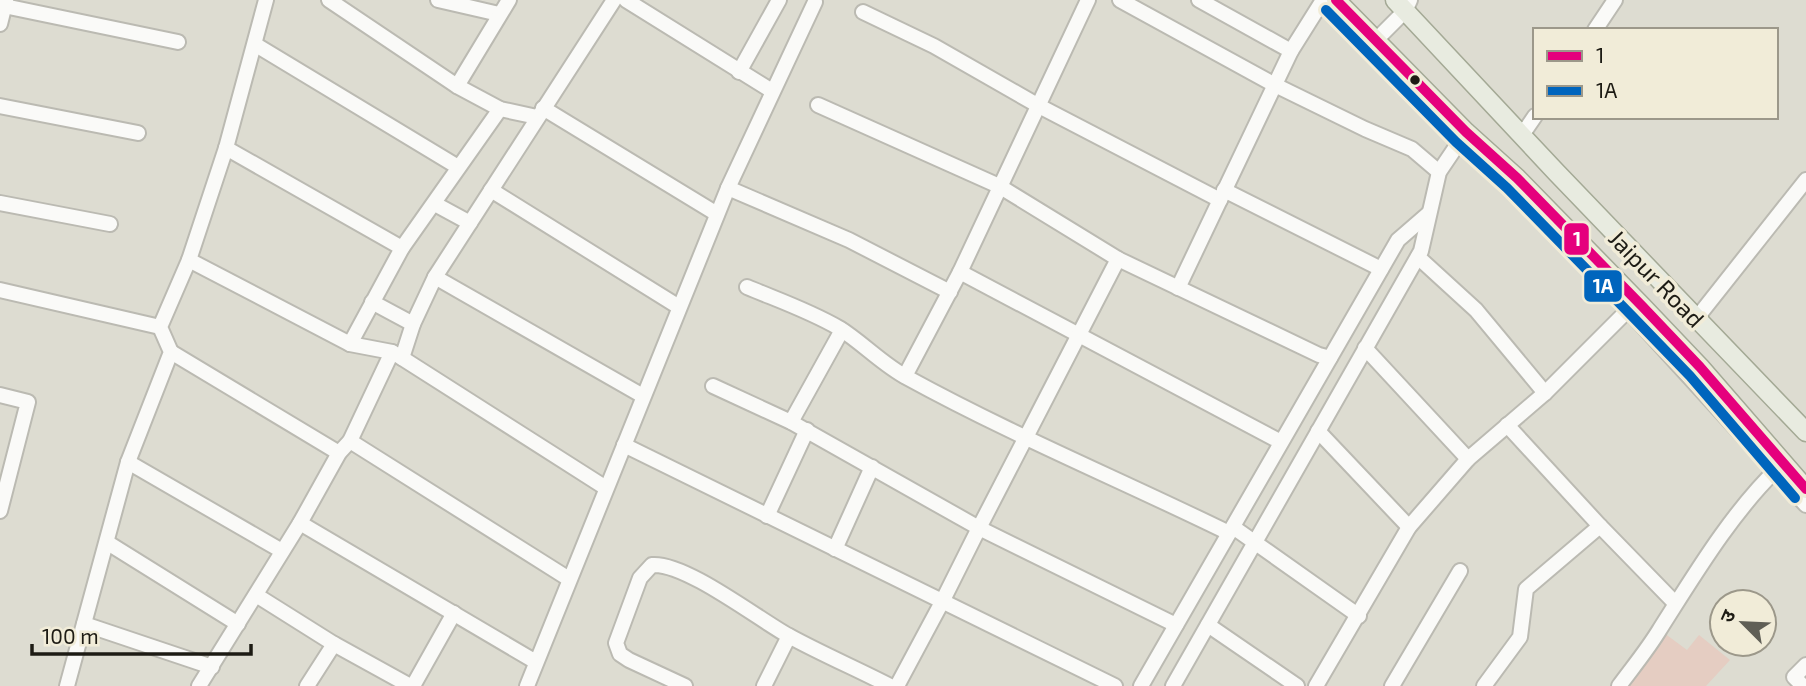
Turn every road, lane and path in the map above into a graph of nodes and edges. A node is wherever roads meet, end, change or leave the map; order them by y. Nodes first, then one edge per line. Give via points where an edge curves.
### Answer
1 (266, 0) edge
2 (329, 0) edge
3 (438, 0) edge
4 (509, 0) edge
5 (614, 0) edge
6 (626, 0) edge
7 (779, 0) edge
8 (1088, 0) edge
9 (1120, 0) edge
10 (1199, 0) edge
11 (1323, 0) edge
12 (1336, 0) edge
13 (1615, 0) edge
14 (815, 2) dead end
15 (5, 3) edge
16 (1403, 4) edge
17 (863, 12) dead end
18 (499, 14) junction
19 (0, 24) edge
20 (1596, 28) edge
21 (1375, 41) junction
22 (178, 42) dead end
23 (256, 44) junction
24 (1291, 51) junction
25 (739, 72) junction
26 (1275, 85) junction
27 (457, 86) junction
28 (772, 91) junction
29 (818, 105) dead end
30 (0, 106) edge
31 (1039, 106) junction
32 (500, 109) junction
33 (540, 112) junction
34 (1533, 119) edge
35 (1466, 132) junction
36 (138, 133) dead end
37 (1522, 135) junction
38 (226, 148) junction
39 (458, 167) junction
40 (1439, 173) junction
41 (1806, 180) edge
42 (999, 186) junction
43 (728, 187) junction
44 (491, 190) junction
45 (1222, 195) junction
46 (0, 203) edge
47 (435, 204) junction
48 (717, 214) junction
49 (1428, 214) junction
50 (470, 223) junction
51 (110, 224) dead end
52 (402, 248) junction
53 (1418, 257) junction
54 (1118, 259) junction
55 (189, 260) junction
56 (1381, 269) junction
57 (960, 272) junction
58 (435, 277) junction
59 (747, 286) dead end
60 (1178, 288) junction
61 (0, 290) edge
62 (950, 292) junction
63 (372, 302) junction
64 (1632, 306) junction
65 (679, 307) junction
66 (1696, 319) junction
67 (413, 324) junction
68 (160, 327) junction
69 (842, 330) junction
70 (1079, 335) junction
71 (350, 344) junction
72 (1365, 348) junction
73 (171, 352) junction
74 (397, 355) junction
75 (1331, 356) junction
76 (1354, 368) junction
77 (905, 376) junction
78 (713, 386) dead end
79 (1545, 393) junction
80 (0, 395) edge
81 (643, 396) junction
82 (791, 422) junction
83 (1507, 425) junction
84 (807, 430) junction
85 (1318, 431) junction
86 (1806, 432) edge
87 (1027, 438) junction
88 (351, 441) junction
89 (1282, 442) junction
90 (624, 446) junction
91 (339, 453) junction
92 (1468, 459) junction
93 (128, 462) junction
94 (872, 467) junction
95 (1778, 468) junction
96 (606, 488) junction
97 (1806, 489) edge
98 (1806, 505) edge
99 (0, 512) edge
100 (767, 516) junction
101 (300, 523) junction
102 (1600, 526) junction
103 (1409, 527) junction
104 (979, 528) junction
105 (1231, 530) junction
106 (1255, 542) junction
107 (108, 543) junction
108 (835, 549) junction
109 (282, 551) junction
110 (1460, 571) dead end
111 (569, 579) junction
112 (256, 596) junction
113 (942, 602) junction
114 (1675, 603) junction
115 (454, 613) junction
116 (1359, 616) junction
117 (84, 624) junction
118 (238, 624) junction
119 (1177, 625) junction
120 (1208, 625) junction
121 (789, 636) junction
122 (334, 644) junction
123 (536, 662) junction
124 (1806, 665) edge
125 (212, 667) junction
126 (68, 686) edge
127 (199, 686) edge
128 (307, 686) edge
129 (412, 686) edge
130 (527, 686) edge
131 (685, 686) edge
132 (764, 686) edge
133 (890, 686) edge
134 (897, 686) edge
135 (1115, 686) edge
136 (1141, 686) edge
137 (1173, 686) edge
138 (1297, 686) edge
139 (1317, 686) edge
140 (1392, 686) edge
141 (1484, 686) edge
142 (1619, 686) edge
143 (1803, 686) edge

1 - 23 street
2 - 27 street
3 - 18 street
4 - 18 street
5 - 33 street
6 - 25 street
7 - 25 street
8 - 31 street
9 - 26 street
10 - 24 street
11 - 24 street
12 - 21 main road
13 - 20 street
14 - 28 street
15 - 19 street
15 - 22 street
16 - 21 street
16 - 37 main road, Jaipur Road
17 - 31 street
18 - 27 street
21 - 35 main road
23 - 38 street
23 - 39 street
24 - 26 street
25 - 28 street
26 - 40 street via 1412,149
26 - 45 street
27 - 32 street
28 - 43 street
29 - 42 street
30 - 36 street
31 - 42 street
31 - 45 street
32 - 33 street
32 - 39 street
33 - 44 street
33 - 48 street
34 - 37 street
35 - 40 street
35 - 64 main road via 1517,178
37 - 66 main road, Jaipur Road
38 - 52 street
38 - 55 street
39 - 47 street
40 - 49 street
41 - 66 street
42 - 54 street
42 - 57 street
43 - 48 street
43 - 62 street via 849,240
44 - 50 street
44 - 65 street
45 - 56 street
45 - 60 street
46 - 51 street
47 - 50 street
47 - 52 street
48 - 65 street
49 - 53 street
49 - 56 street via 1398,240
50 - 58 street
52 - 63 street
53 - 72 street
53 - 79 street via 1476,310
54 - 60 street
54 - 70 street
55 - 68 street
55 - 71 street
56 - 75 street
57 - 62 street
57 - 70 street
58 - 67 street
58 - 81 street
59 - 69 street
60 - 75 street via 1319,355
61 - 68 street
62 - 77 street
63 - 67 street
63 - 71 street
64 - 79 street
64 - 95 main road via 1700,367
65 - 81 street
66 - 86 main road, Jaipur Road
67 - 74 street
68 - 73 street
69 - 77 street
69 - 82 street
70 - 87 street
70 - 89 street
71 - 74 street
72 - 76 street
72 - 92 street
73 - 91 street
73 - 93 street
74 - 88 street
74 - 96 street
75 - 76 street
75 - 89 street
76 - 85 street
77 - 87 street
78 - 82 street
79 - 83 street
80 - 99 street via 28,402
81 - 90 street
82 - 84 street
83 - 92 street
83 - 102 street
84 - 94 street
84 - 100 street
85 - 103 street
85 - 106 street
87 - 104 street
87 - 105 street
88 - 91 street
88 - 111 street
89 - 105 street
90 - 96 street
90 - 100 street
91 - 101 street
92 - 103 street
93 - 107 street
93 - 109 street
94 - 104 street
94 - 108 street
95 - 97 main road
95 - 98 street
95 - 114 street
96 - 111 street
100 - 108 street
101 - 109 street
101 - 115 street
102 - 114 street
102 - 141 street via 1527,589 1520,637
103 - 116 street
104 - 113 street
104 - 119 street
105 - 106 street
105 - 119 street
106 - 116 street
106 - 120 street
107 - 117 street
107 - 118 street
108 - 113 street
109 - 112 street
110 - 140 street
111 - 123 street
112 - 118 street
112 - 122 street
113 - 134 street
113 - 135 street
114 - 142 street
115 - 123 street
115 - 129 street
116 - 139 street
117 - 125 street
117 - 126 street
118 - 125 street
119 - 136 street
120 - 137 street
120 - 138 street
121 - 131 street via 689,575 653,565 640,578 617,643 620,654 629,660
121 - 132 street
121 - 133 street
122 - 128 street
122 - 129 street
123 - 130 street
124 - 143 street via 1794,677
125 - 127 street

